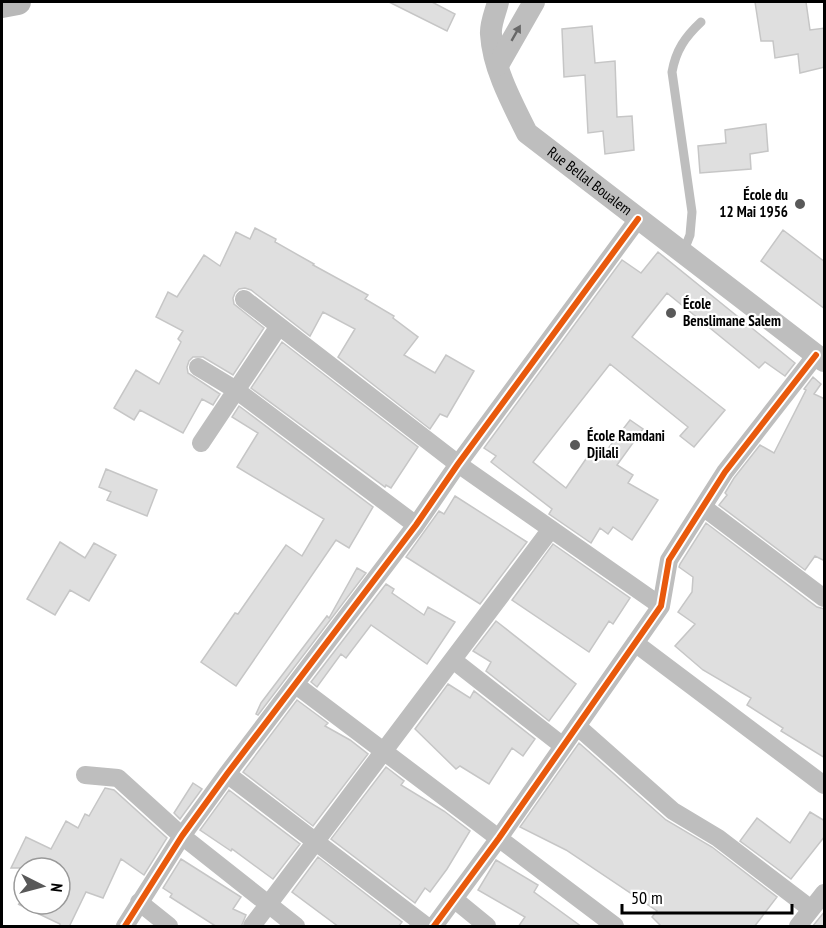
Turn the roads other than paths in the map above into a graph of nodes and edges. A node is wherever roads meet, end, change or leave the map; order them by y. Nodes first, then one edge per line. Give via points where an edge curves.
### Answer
1 (18, 2) edge
2 (498, 2) edge
3 (534, 2) edge
4 (2, 5) edge
5 (702, 22) dead end
6 (498, 65) junction
7 (638, 219) junction
8 (683, 253) junction
9 (244, 299) dead end
10 (279, 326) junction
11 (820, 358) edge
12 (198, 367) dead end
13 (236, 390) junction
14 (201, 443) dead end
15 (458, 464) junction
16 (703, 507) junction
17 (416, 525) junction
18 (551, 529) junction
19 (825, 598) edge
20 (661, 606) junction
21 (635, 643) junction
22 (453, 660) junction
23 (296, 685) junction
24 (577, 726) junction
25 (564, 746) junction
26 (384, 752) junction
27 (227, 774) junction
28 (85, 775) dead end
29 (825, 785) edge
30 (182, 836) junction
31 (499, 838) junction
32 (315, 841) junction
33 (825, 892) edge
34 (454, 899) junction
35 (139, 902) junction
36 (268, 904) junction
37 (811, 909) junction
38 (125, 927) edge
39 (169, 927) edge
40 (252, 927) edge
41 (296, 927) edge
42 (426, 927) edge
43 (434, 927) edge
44 (487, 927) edge
45 (615, 927) edge
46 (798, 927) edge

1 - 4 main road
2 - 6 street, Rue Bellal Boualem via 490,33
6 -> 3 street
5 - 8 lane via 681,44 672,72 692,212
6 - 7 street, Rue Bellal Boualem via 527,133
7 - 8 street, Rue Bellal Boualem
7 - 15 street
8 - 11 street, Rue Bellal Boualem
9 - 10 street
10 - 13 street
10 - 15 street
11 - 16 street via 725,472
12 - 13 street
13 - 14 street
13 - 17 street
15 - 17 street
15 - 18 street
16 - 19 street
16 - 20 street via 669,560
17 - 23 street
18 - 20 street
18 - 22 street
20 - 21 street
21 - 24 street
21 - 29 street
22 - 25 street
22 - 26 street
23 - 26 street
23 - 27 street
24 - 25 street
24 - 37 street via 673,811 718,838
25 - 31 street
26 - 31 street
26 - 32 street
27 - 30 street
27 - 32 street
28 - 30 street via 118,778
30 - 35 street
30 - 36 street
31 - 34 street
31 - 45 street
32 - 36 street
32 - 42 street
33 - 37 street
34 - 43 street
34 - 44 street
35 - 38 street
35 - 39 street
36 - 40 street
36 - 41 street
37 - 46 street

